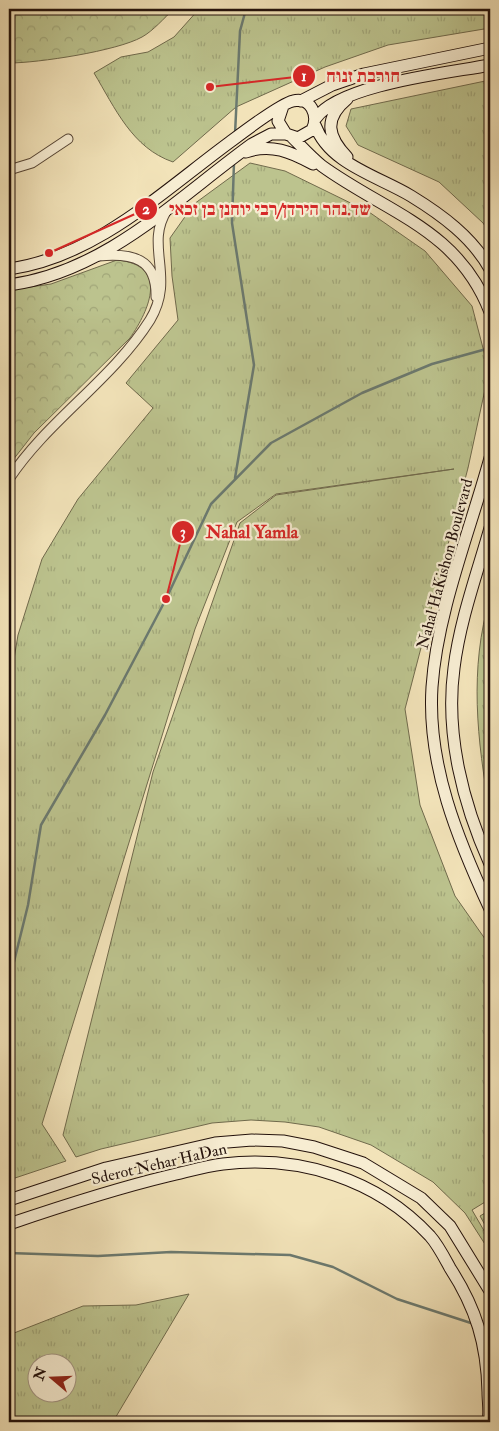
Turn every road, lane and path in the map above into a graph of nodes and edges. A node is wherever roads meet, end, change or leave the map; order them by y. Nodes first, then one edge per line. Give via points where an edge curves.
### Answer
1 (490, 48) edge
2 (490, 65) edge
3 (354, 94) junction
4 (301, 101) junction
5 (283, 106) junction
6 (315, 122) junction
7 (289, 135) junction
8 (68, 139) dead end
9 (235, 156) junction
10 (357, 167) junction
11 (9, 170) edge
12 (351, 184) junction
13 (169, 206) junction
14 (97, 256) junction
15 (9, 269) edge
16 (490, 269) edge
17 (9, 285) edge
18 (490, 312) edge
19 (150, 319) junction
20 (490, 458) edge
21 (9, 479) edge
22 (490, 528) edge
23 (490, 864) edge
24 (490, 909) edge
25 (9, 1200) edge
26 (9, 1224) edge
27 (490, 1291) edge
28 (488, 1422) edge

1 - 4 main road via 364,74
2 - 3 main road
3 - 6 main road via 332,103
3 - 10 main road via 338,108 330,127 334,142
4 - 5 main road
4 - 6 main road via 312,107
5 - 7 main road via 278,120
5 - 15 main road via 107,232 68,253
6 - 7 main road via 312,130 303,137
6 - 10 main road via 319,137 329,150
7 - 9 main road via 271,134
7 - 12 main road via 323,166
8 - 11 street via 32,162
9 - 12 main road via 254,149 276,148
9 - 13 main road
10 - 16 main road via 448,221 472,244
12 - 18 main road via 413,220 445,244 466,266
13 - 14 main road
13 - 19 street via 158,233 162,288
14 - 17 main road via 51,276
14 - 19 street via 132,256 147,265 155,279 156,290
19 - 21 street via 133,343 41,438
20 - 24 main road, Nahal HaKishon Boulevard via 442,628 434,667 432,706 438,760 448,807
22 - 23 main road, Nahal HaKishon Boulevard via 460,633 451,705 463,784
25 - 27 main road, Sderot Nehar HaDan via 106,1168 215,1143 252,1140 314,1146 363,1163 421,1198 450,1226
26 - 28 main road, Sderot Nehar HaDan via 116,1188 221,1164 282,1162 353,1181 406,1213 431,1237 467,1293 485,1350

